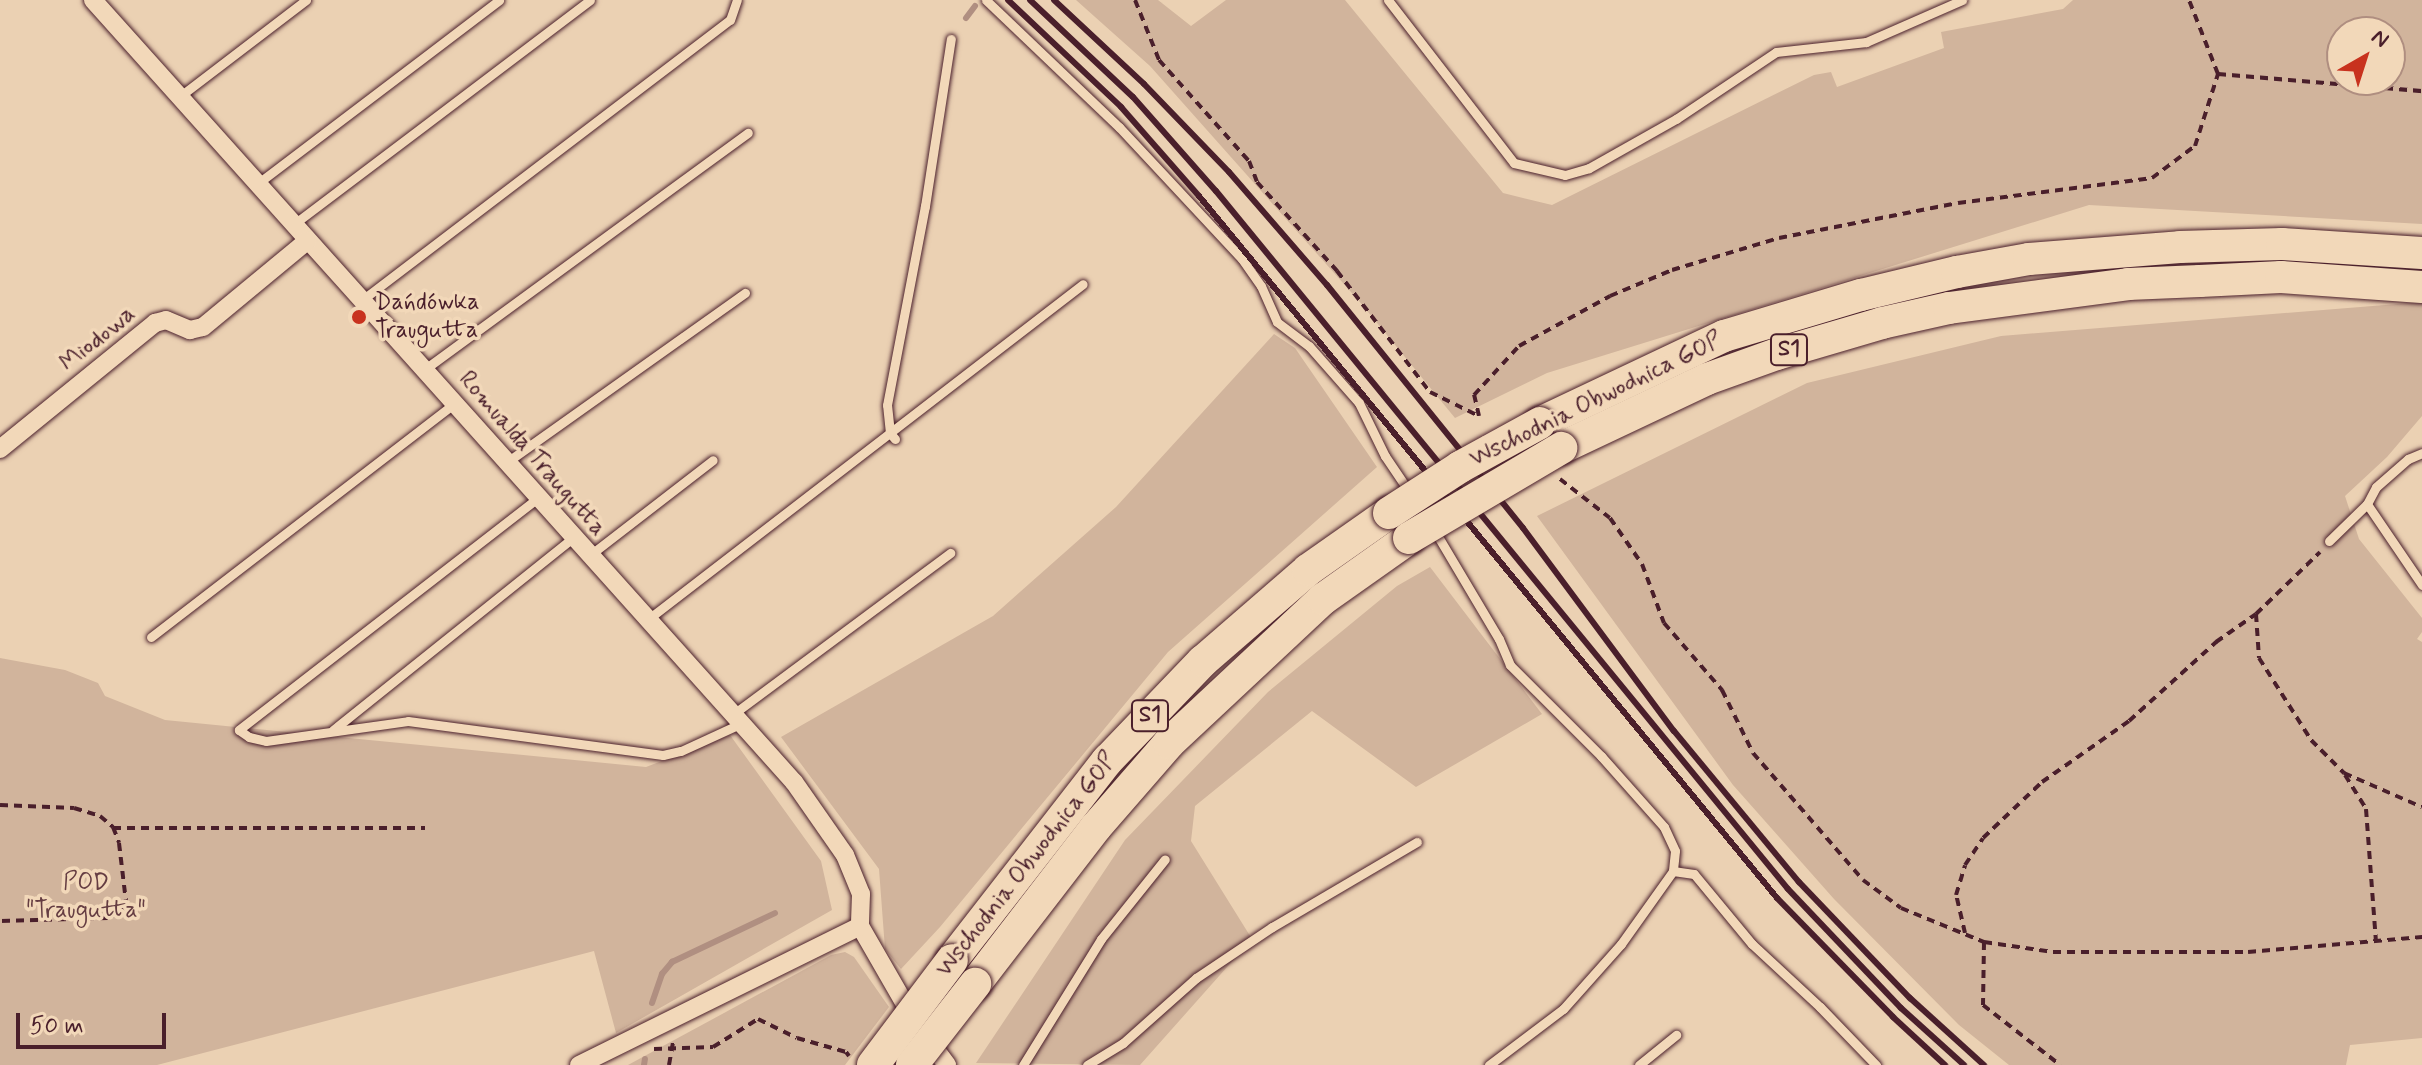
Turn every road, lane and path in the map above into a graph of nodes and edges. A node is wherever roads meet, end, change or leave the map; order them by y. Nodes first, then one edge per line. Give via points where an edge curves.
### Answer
1 (93, 0) edge
2 (306, 0) edge
3 (499, 0) edge
4 (590, 0) edge
5 (986, 0) edge
6 (1135, 0) edge
7 (1388, 0) edge
8 (1962, 0) edge
9 (2189, 0) edge
10 (732, 1) edge
11 (951, 39) dead end
12 (2218, 74) junction
13 (2422, 91) edge
14 (179, 97) junction
15 (748, 133) dead end
16 (257, 184) junction
17 (294, 224) junction
18 (308, 240) junction
19 (2422, 253) edge
20 (1083, 284) dead end
21 (2422, 287) edge
22 (745, 293) dead end
23 (362, 300) junction
24 (425, 369) junction
25 (455, 403) junction
26 (1479, 416) junction
27 (1490, 424) dead end
28 (892, 436) junction
29 (0, 449) edge
30 (2422, 453) edge
31 (713, 460) dead end
32 (507, 462) junction
33 (1558, 462) junction
34 (539, 497) junction
35 (2367, 504) junction
36 (574, 537) junction
37 (2329, 541) joint
38 (950, 553) dead end
39 (590, 555) junction
40 (2422, 585) edge
41 (2256, 614) junction
42 (647, 620) junction
43 (151, 637) dead end
44 (736, 719) junction
45 (333, 730) junction
46 (2344, 773) junction
47 (0, 805) edge
48 (2422, 807) edge
49 (113, 828) junction
50 (425, 828) dead end
51 (1417, 842) dead end
52 (1165, 859) dead end
53 (1673, 871) junction
54 (0, 921) edge
55 (860, 926) junction
56 (1965, 933) junction
57 (2422, 937) edge
58 (2376, 941) junction
59 (1984, 942) junction
60 (1676, 1035) dead end
61 (640, 1050) dead end
62 (579, 1065) edge
63 (855, 1065) edge
64 (873, 1065) edge
65 (912, 1065) edge
66 (947, 1065) edge
67 (1023, 1065) edge
68 (1087, 1065) edge
69 (1489, 1065) edge
70 (1639, 1065) edge
71 (1876, 1065) edge
72 (2060, 1065) edge

1 - 14 street, Romualda Traugutta
2 - 14 lane
3 - 16 lane
4 - 17 lane
5 - 53 lane via 1119,127 1242,259 1277,322 1309,346 1359,403 1385,456 1453,557 1510,665 1664,827 1675,851
6 - 26 path via 1159,60 1249,161 1257,182 1337,271 1430,392
7 - 8 lane via 1514,163 1565,175 1589,168 1676,119 1776,52 1866,42
9 - 12 path
10 - 23 lane via 730,20
11 - 28 lane via 887,405
12 - 13 path
12 - 26 path via 2195,146 2152,178 1928,209 1779,238 1672,270 1610,296 1519,346 1474,395
14 - 16 street, Romualda Traugutta
15 - 24 lane
16 - 17 street, Romualda Traugutta
17 - 18 street, Romualda Traugutta
18 - 23 street, Romualda Traugutta
18 - 29 street, Miodowa via 203,327 190,330 166,320 155,323
19 - 64 highway, Wschodnia Obwodnica GOP / S1, bridge via 2282,244 2180,247 2029,259 1957,272 1724,336 1540,423 1460,467 1308,570 1203,661 1097,773
20 - 28 lane
21 - 33 highway, Wschodnia Obwodnica GOP / S1 via 2281,277 2185,281 1949,308 1882,323 1707,379
22 - 32 lane
23 - 24 street, Romualda Traugutta
24 - 25 street, Romualda Traugutta
25 - 32 street, Romualda Traugutta
25 - 43 lane
26 - 27 path
28 - 42 lane
30 - 35 lane via 2376,487
31 - 39 lane
32 - 34 street, Romualda Traugutta
33 - 56 path via 1610,518 1642,564 1664,623 1722,690 1753,753 1863,880 1901,908
33 - 65 highway, Wschodnia Obwodnica GOP / S1, bridge via 1409,538 1323,599 1169,743 1096,827
34 - 36 street, Romualda Traugutta
34 - 45 lane via 239,730 266,741
35 - 37 lane
35 - 40 lane
36 - 39 street, Romualda Traugutta
36 - 45 lane
37 - 41 path
38 - 44 lane
39 - 42 street, Romualda Traugutta
41 - 46 path via 2259,658 2311,740
41 - 56 path via 2216,642 2129,721 2042,782 1983,838 1965,865 1956,895
42 - 44 street, Romualda Traugutta
44 - 45 lane via 681,751 663,755 408,721
44 - 55 street, Romualda Traugutta via 794,782 845,855 861,894
46 - 48 path
46 - 58 path via 2366,809
47 - 49 path via 74,808 100,816
49 - 50 path
49 - 54 path via 126,874 126,902 119,913 108,918
51 - 68 lane via 1196,978 1123,1043
52 - 67 lane via 1101,939
53 - 69 lane via 1621,944 1563,1009
53 - 71 lane via 1694,874 1752,944
55 - 62 street
55 - 66 street via 917,1025
56 - 59 path
57 - 58 path
58 - 59 path via 2248,952 2053,952
59 - 72 path via 1983,1005
60 - 70 lane
61 - 63 path via 713,1047 758,1019 797,1038 846,1052

